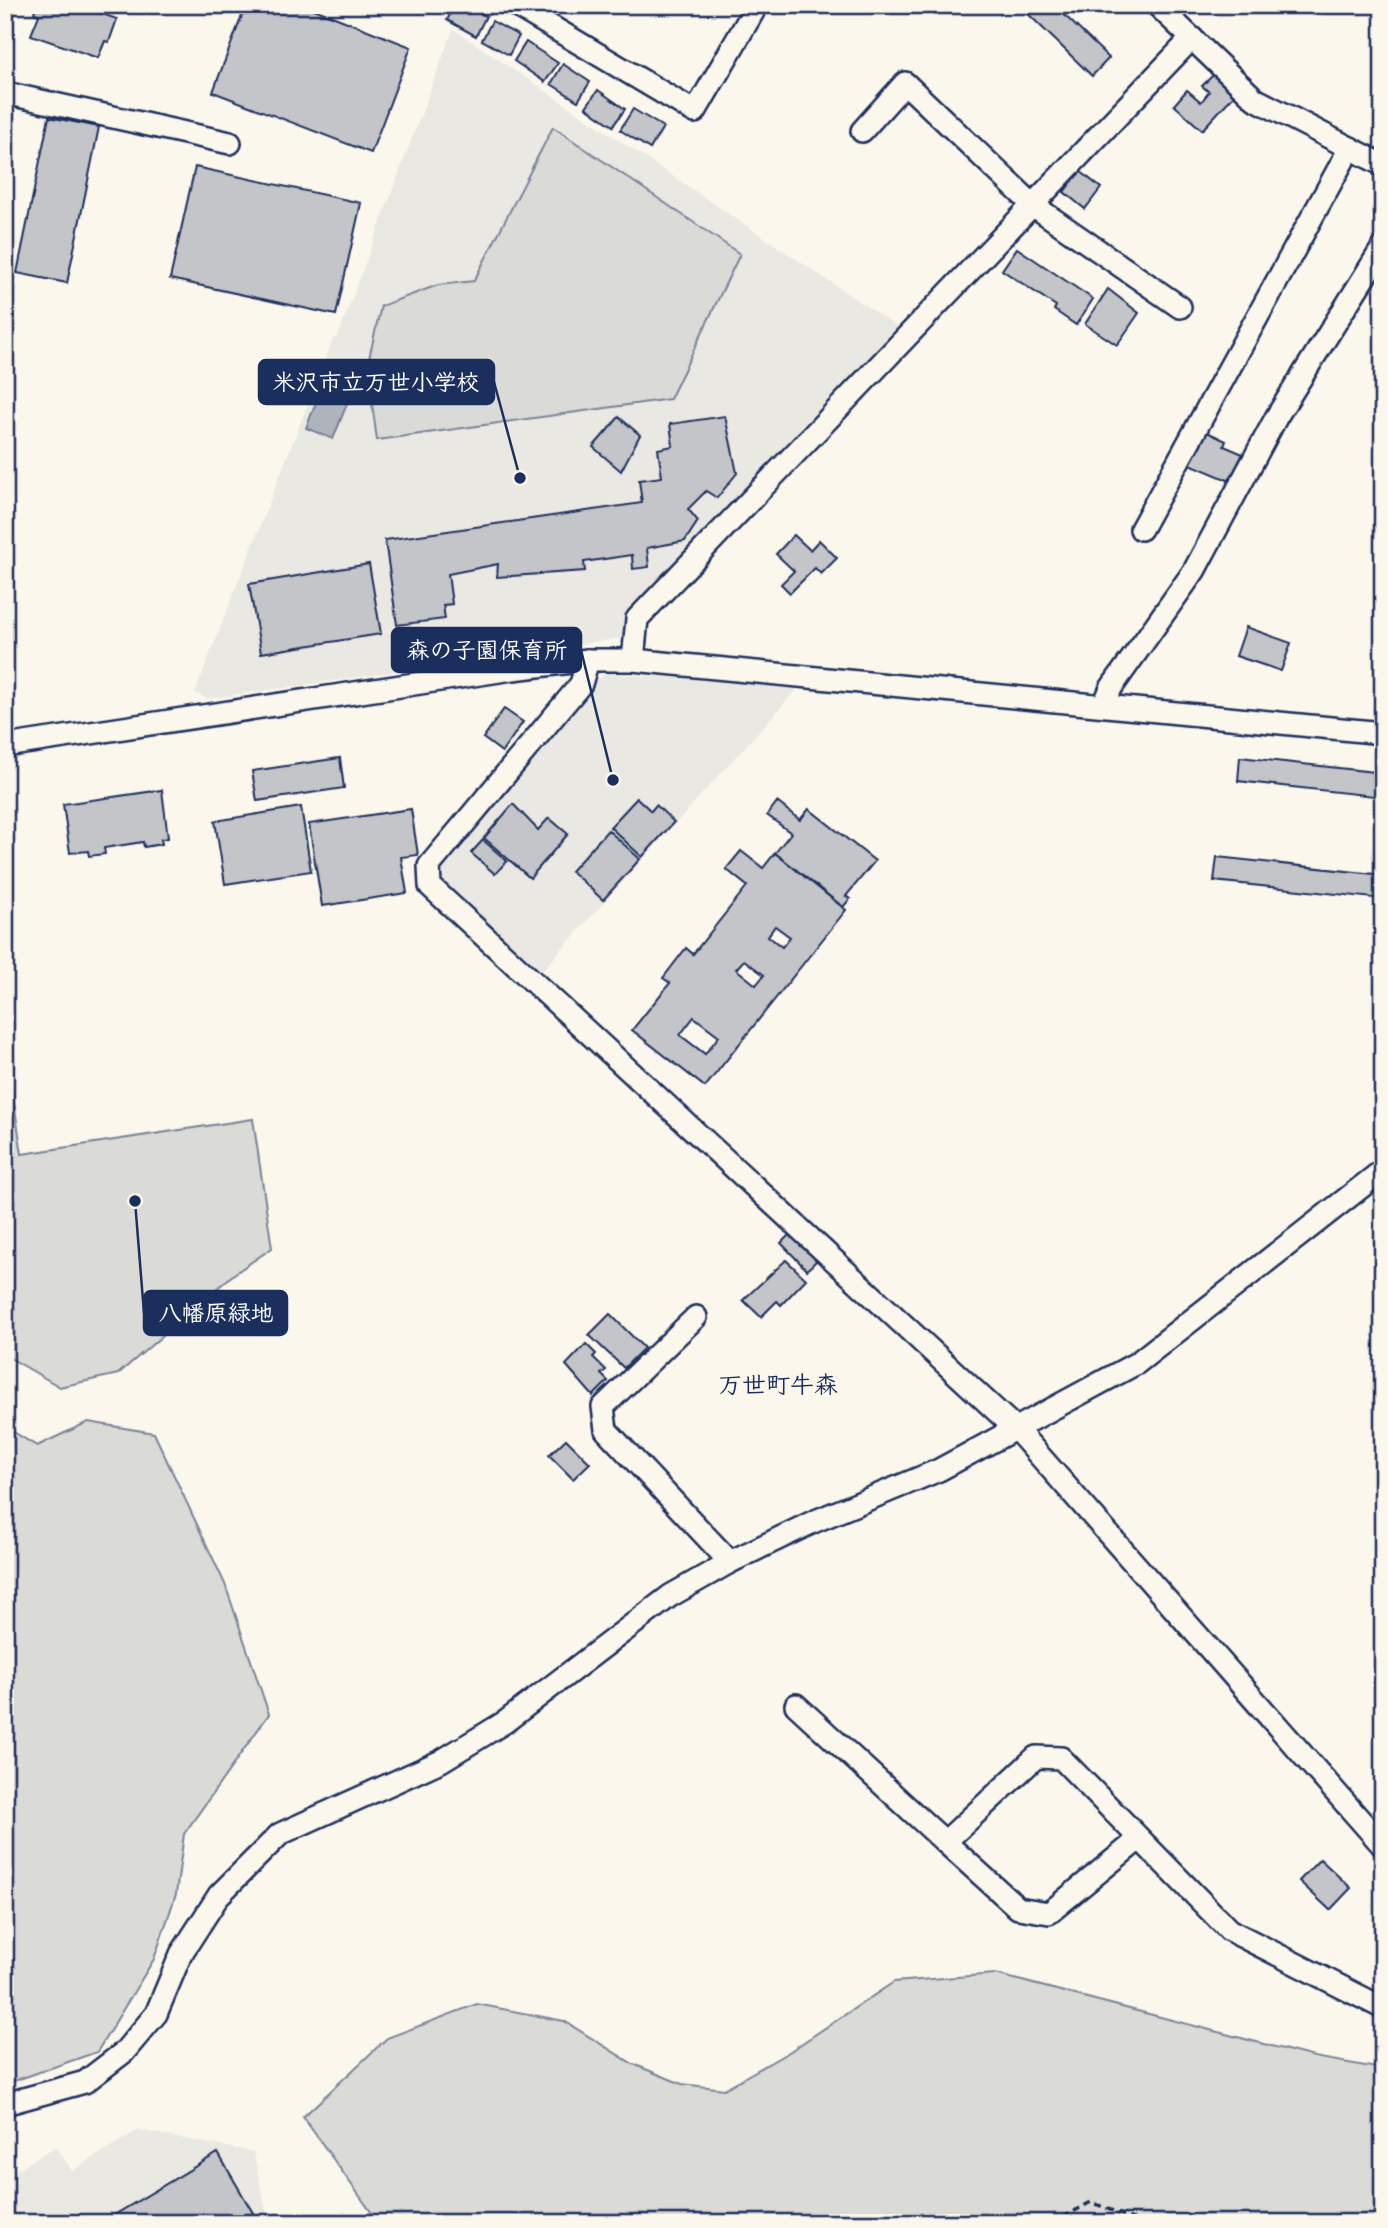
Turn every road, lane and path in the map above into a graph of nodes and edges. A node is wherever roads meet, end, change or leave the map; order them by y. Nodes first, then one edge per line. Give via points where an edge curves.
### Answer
1 (515, 5) edge
2 (757, 5) edge
3 (1157, 5) edge
4 (1192, 38) junction
5 (5, 93) edge
6 (862, 131) dead end
7 (230, 143) dead end
8 (1350, 148) junction
9 (1383, 165) edge
10 (1034, 206) junction
11 (1383, 247) edge
12 (1180, 307) dead end
13 (1141, 529) dead end
14 (589, 660) junction
15 (633, 660) junction
16 (1104, 705) junction
17 (1383, 733) edge
18 (5, 746) edge
19 (1383, 1170) edge
20 (696, 1317) dead end
21 (1016, 1429) junction
22 (730, 1562) junction
23 (796, 1705) dead end
24 (1139, 1839) junction
25 (945, 1842) junction
26 (1383, 1846) edge
27 (1383, 2008) edge
28 (5, 2104) edge
29 (1053, 2223) edge
30 (1142, 2223) edge

1 - 2 street via 695,112
3 - 4 street
4 - 8 street via 1255,99
4 - 10 street
5 - 7 street
6 - 10 street via 905,83
8 - 9 street
8 - 13 street
10 - 12 street
10 - 15 street via 637,619
11 - 16 street via 1277,416 1194,571 1111,688
14 - 15 street
14 - 18 street
14 - 21 street via 581,684 429,866 430,886
15 - 16 street
16 - 17 street
19 - 21 street via 1137,1363
20 - 22 street via 603,1407 606,1430
21 - 22 street via 939,1470
21 - 26 street
22 - 28 street via 670,1596 494,1729 441,1760 280,1834 219,1895 181,1955 156,2014 124,2052 85,2082
23 - 25 street
24 - 25 street via 1049,1913 1018,1908
24 - 25 street via 1061,1758 1036,1757
24 - 27 street via 1229,1930
29 - 30 path via 1091,2202

